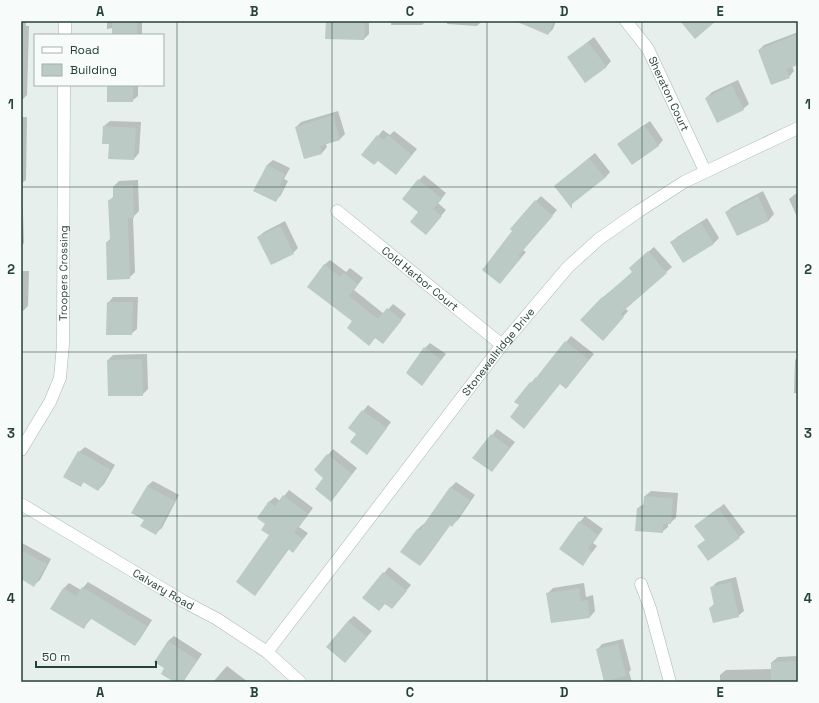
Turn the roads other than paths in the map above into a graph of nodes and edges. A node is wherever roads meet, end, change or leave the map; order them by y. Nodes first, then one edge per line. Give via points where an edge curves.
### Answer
1 (65, 21) edge
2 (626, 21) edge
3 (65, 34) edge
4 (64, 86) edge
5 (798, 128) edge
6 (705, 171) junction
7 (337, 211) dead end
8 (502, 345) junction
9 (21, 450) edge
10 (21, 504) edge
11 (641, 584) dead end
12 (267, 652) junction
13 (300, 682) edge
14 (670, 682) edge

1 - 3 street
2 - 6 street, Sheraton Court via 648,49
4 - 9 street, Troopers Crossing via 63,344 60,378 50,402
5 - 6 street, Stonewallridge Drive
6 - 8 street, Stonewallridge Drive via 658,198 599,239 568,267
7 - 8 street, Cold Harbor Court
8 - 12 street, Stonewallridge Drive
10 - 12 street, Calvary Road via 217,619
11 - 14 street
12 - 13 street, Calvary Road

